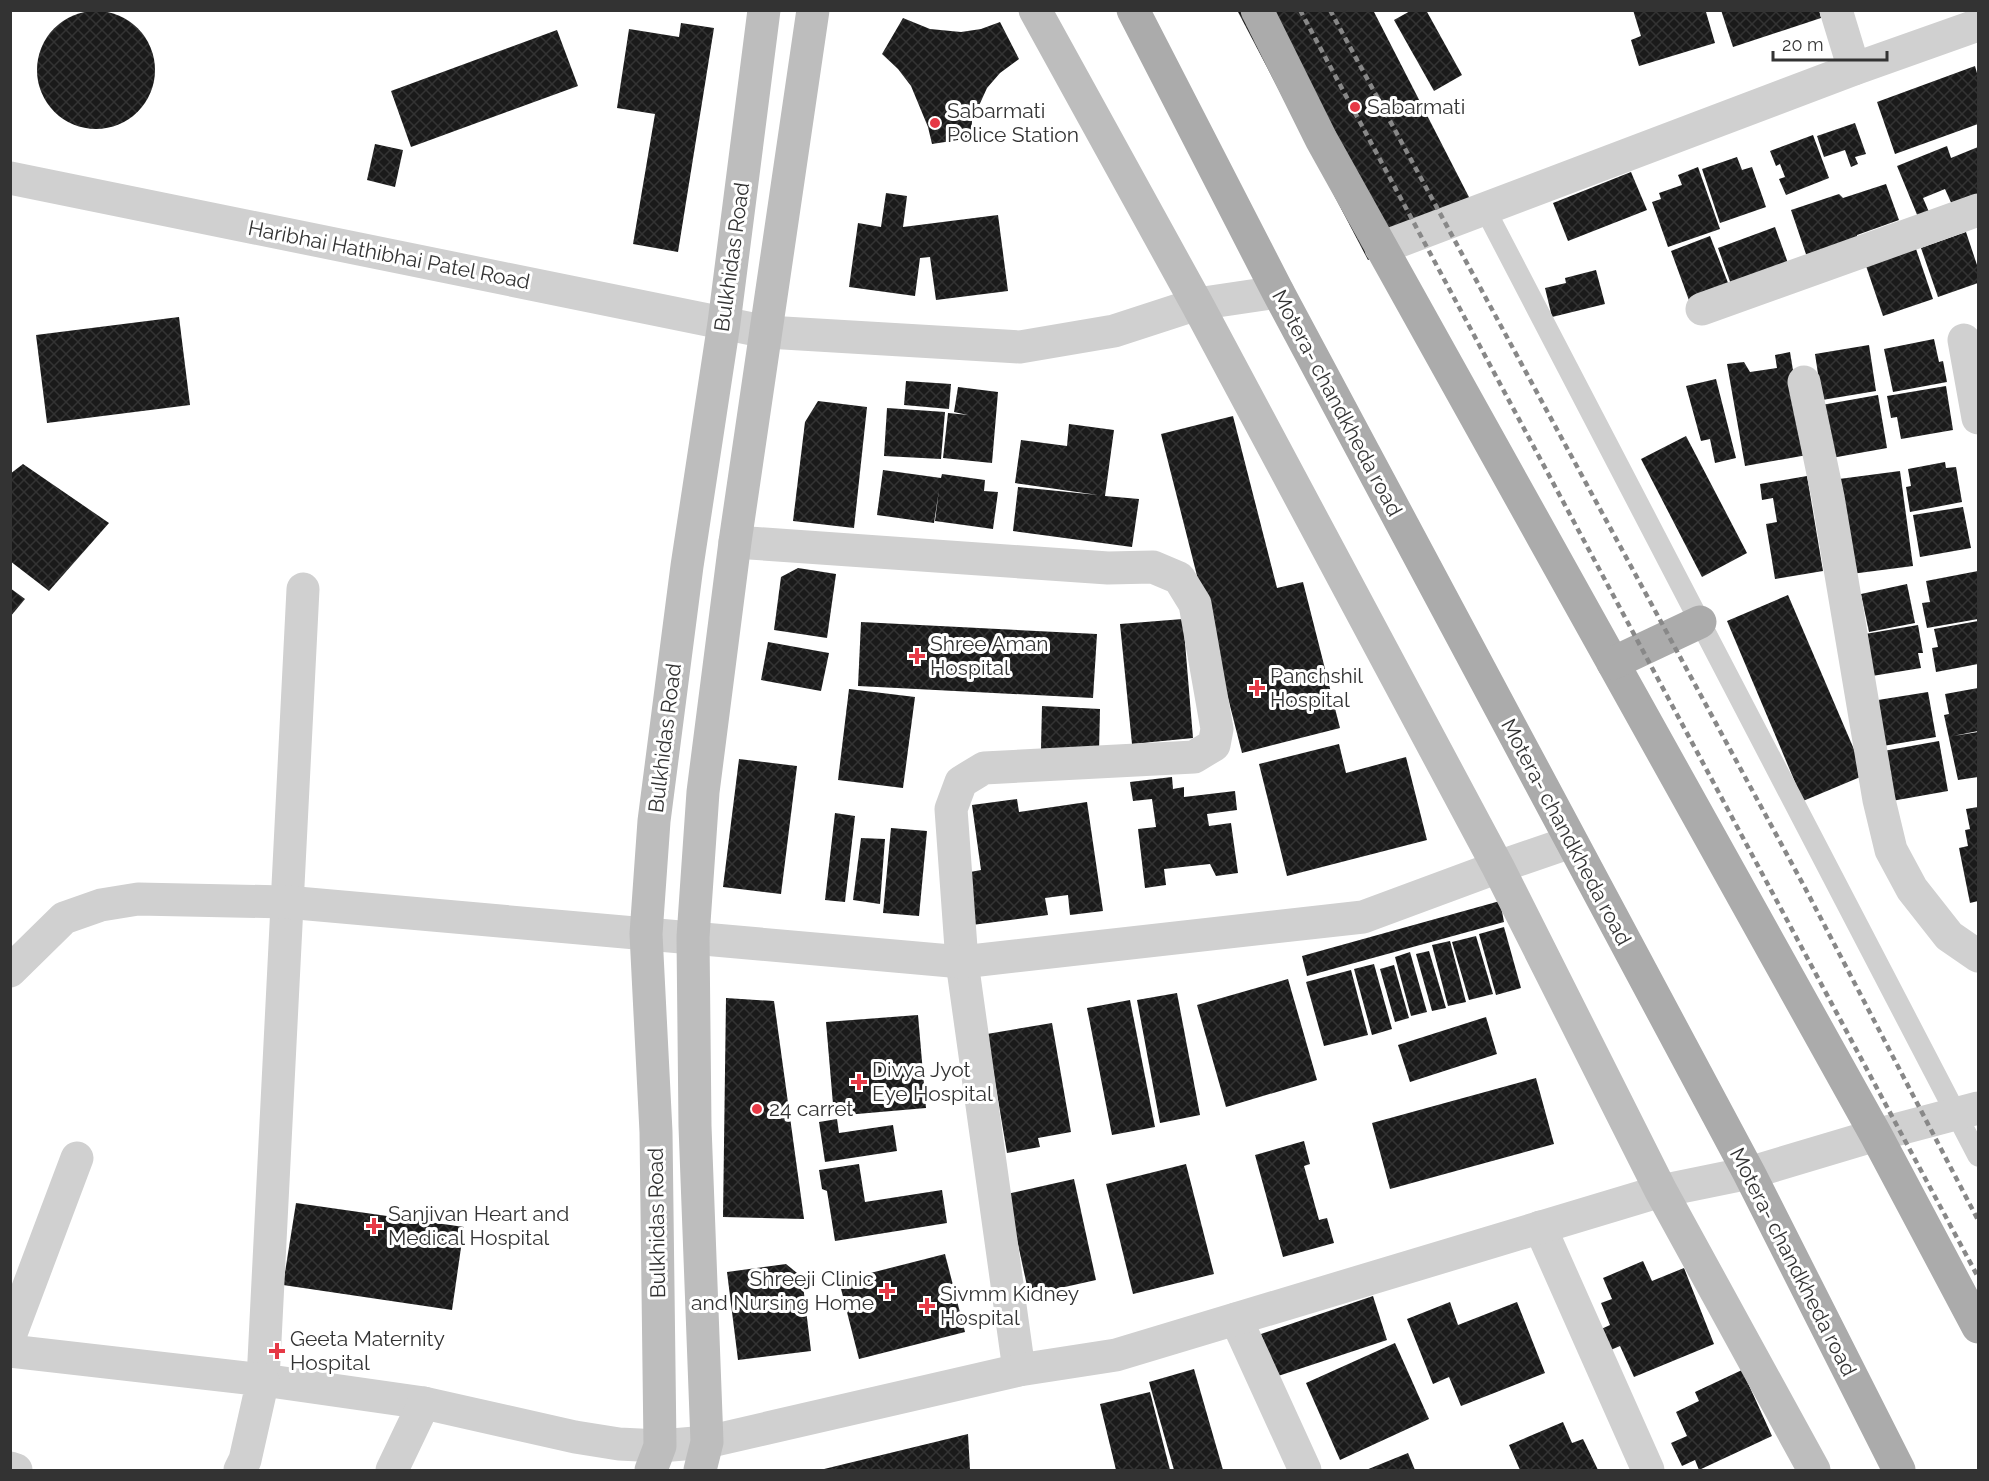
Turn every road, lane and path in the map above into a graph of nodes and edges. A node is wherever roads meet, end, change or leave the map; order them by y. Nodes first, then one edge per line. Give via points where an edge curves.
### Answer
1 (764, 10) edge
2 (813, 10) edge
3 (1035, 10) edge
4 (1133, 10) edge
5 (1257, 10) edge
6 (1836, 10) edge
7 (1978, 25) edge
8 (1854, 69) junction
9 (10, 178) edge
10 (1485, 209) junction
11 (1978, 210) edge
12 (1381, 248) junction
13 (1278, 292) junction
14 (1197, 304) junction
15 (1702, 309) dead end
16 (724, 322) junction
17 (767, 332) junction
18 (1964, 340) dead end
19 (1804, 382) dead end
20 (1978, 418) edge
21 (735, 542) junction
22 (303, 589) dead end
23 (1700, 622) junction
24 (1613, 663) junction
25 (1571, 842) junction
26 (1498, 867) junction
27 (286, 902) junction
28 (646, 934) junction
29 (693, 936) junction
30 (1978, 956) edge
31 (962, 962) junction
32 (10, 971) edge
33 (1968, 1111) edge
34 (1876, 1136) junction
35 (1978, 1156) edge
36 (77, 1158) dead end
37 (1749, 1173) junction
38 (1661, 1191) junction
39 (1540, 1227) junction
40 (1236, 1319) junction
41 (1978, 1328) edge
42 (10, 1336) edge
43 (10, 1351) edge
44 (1019, 1370) junction
45 (263, 1380) junction
46 (424, 1403) junction
47 (703, 1456) edge
48 (655, 1458) edge
49 (10, 1468) edge
50 (16, 1470) edge
51 (240, 1470) edge
52 (392, 1470) edge
53 (1305, 1470) edge
54 (1648, 1470) edge
55 (1814, 1470) edge
56 (1899, 1470) edge

1 - 16 street, Bulkhidas Road
2 - 17 street, Bulkhidas Road
3 - 14 street
4 - 13 main road, Motera- chandkheda road
5 - 12 main road
6 - 8 street
7 - 8 street
8 - 10 street
9 - 16 street, Haribhai Hathibhai Patel Road
10 - 12 street
10 - 23 lane
11 - 15 street
12 - 24 main road
13 - 14 street, Haribhai Hathibhai Patel Road
13 - 25 main road, Motera- chandkheda road
14 - 17 street, Haribhai Hathibhai Patel Road via 1114,331 1020,347
14 - 26 street
16 - 17 street, Haribhai Hathibhai Patel Road
16 - 28 street, Bulkhidas Road via 654,821
17 - 21 street, Bulkhidas Road
18 - 20 street
19 - 30 street via 1891,850 1912,889 1949,936
21 - 29 street, Bulkhidas Road via 704,792
21 - 31 street via 1108,568 1154,567 1179,578 1195,604 1217,729 1214,745 1194,757 984,768 961,782 951,809
22 - 27 street
23 - 24 main road
23 - 33 lane
24 - 34 main road
25 - 26 street
25 - 37 main road, Motera- chandkheda road
26 - 31 street via 1363,917
26 - 38 street
27 - 28 street
27 - 32 street via 138,899 101,905 64,918
27 - 45 street
28 - 29 street
28 - 48 street, Bulkhidas Road via 656,1132
29 - 31 street
29 - 47 street, Bulkhidas Road
31 - 44 street
33 - 34 street
33 - 35 lane
34 - 37 street
34 - 41 main road
36 - 42 street
37 - 38 street
37 - 56 main road, Motera- chandkheda road
38 - 39 street
38 - 55 street
39 - 40 street
39 - 54 street
40 - 44 street via 1116,1355
40 - 53 street
43 - 45 street
44 - 47 street
45 - 46 street
45 - 51 street
46 - 48 street via 619,1444
46 - 52 street
47 - 48 street
49 - 50 street

